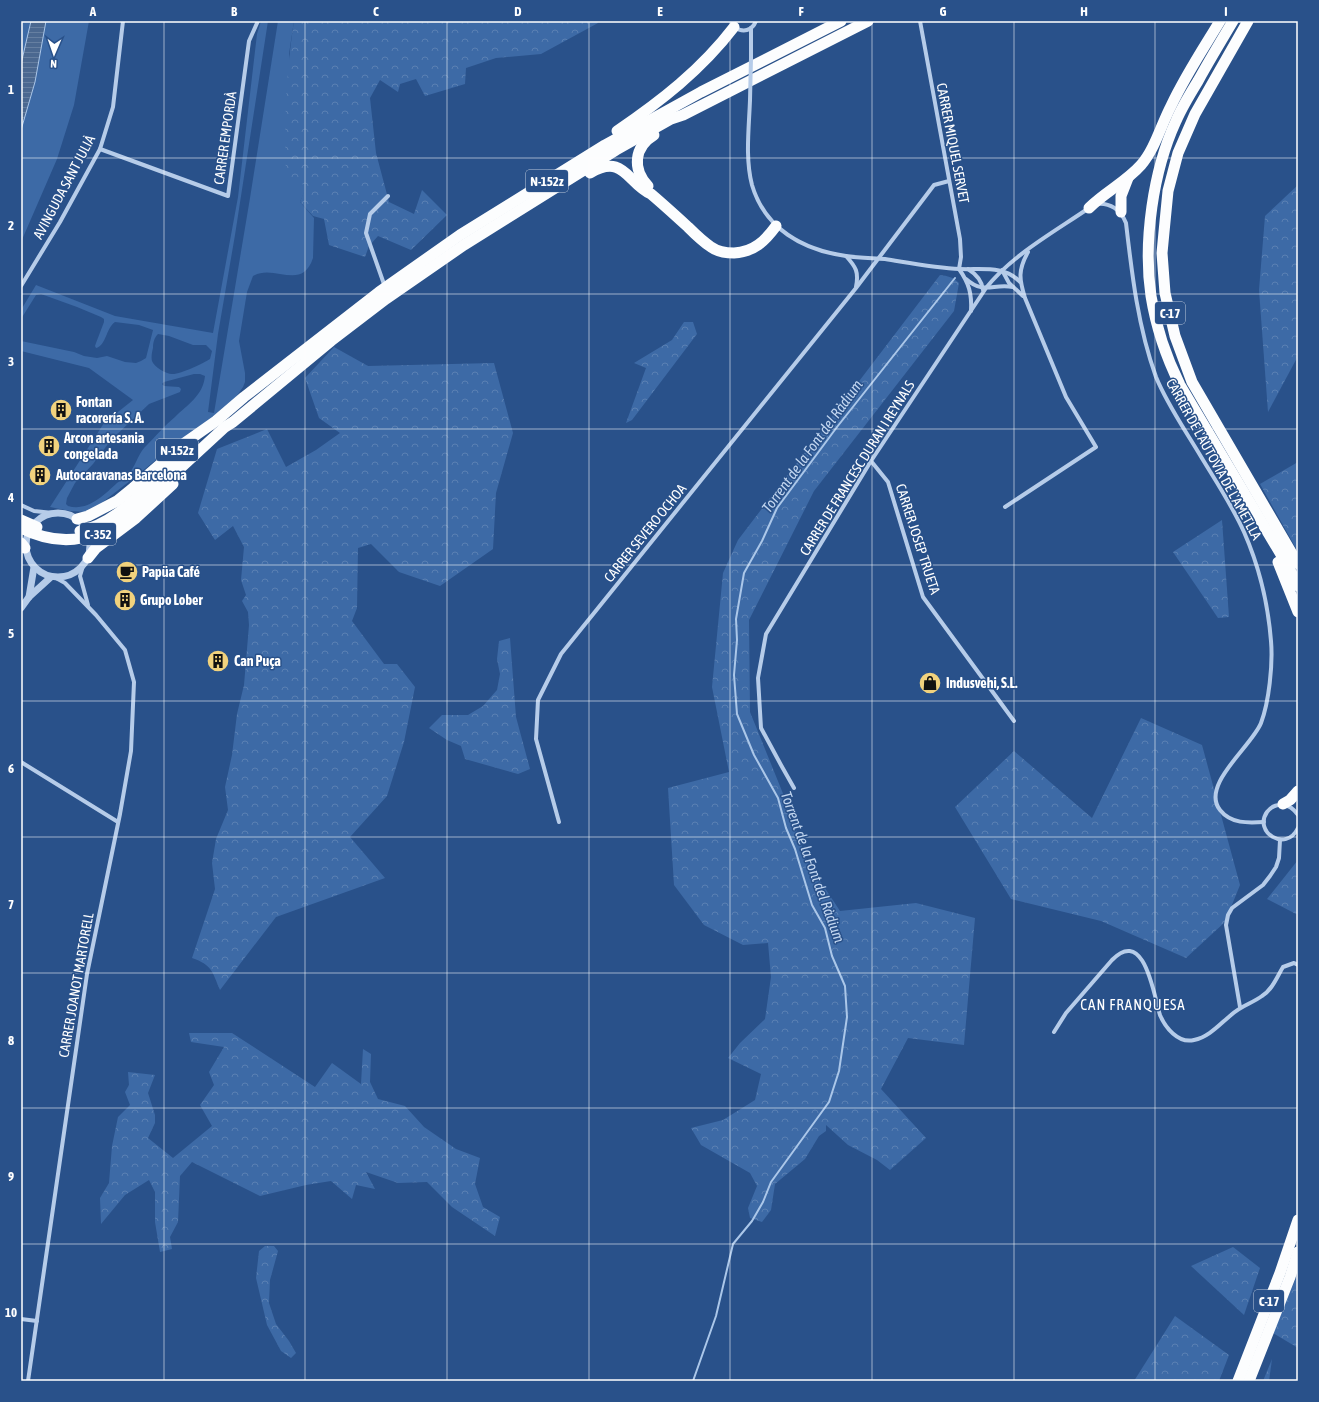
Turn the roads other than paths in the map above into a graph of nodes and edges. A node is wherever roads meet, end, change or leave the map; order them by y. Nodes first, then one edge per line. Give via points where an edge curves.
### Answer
1 (123, 21) edge
2 (258, 21) edge
3 (756, 21) edge
4 (841, 21) edge
5 (868, 21) edge
6 (920, 21) edge
7 (1220, 21) edge
8 (1233, 21) edge
9 (1248, 21) edge
10 (733, 24) edge
11 (751, 28) junction
12 (683, 115) junction
13 (605, 145) junction
14 (100, 149) junction
15 (1128, 177) junction
16 (949, 181) junction
17 (544, 194) junction
18 (652, 194) junction
19 (388, 196) dead end
20 (1089, 208) junction
21 (1121, 212) junction
22 (776, 226) junction
23 (1029, 250) junction
24 (845, 256) junction
25 (878, 259) junction
26 (960, 269) junction
27 (968, 269) junction
28 (1002, 270) junction
29 (966, 279) junction
30 (1020, 282) junction
31 (21, 286) edge
32 (1013, 287) junction
33 (385, 288) junction
34 (856, 288) junction
35 (985, 288) junction
36 (1025, 298) junction
37 (971, 312) junction
38 (274, 374) junction
39 (233, 422) junction
40 (1210, 437) junction
41 (871, 461) junction
42 (159, 482) junction
43 (21, 505) edge
44 (1005, 507) dead end
45 (53, 513) junction
46 (77, 519) junction
47 (21, 520) edge
48 (21, 528) edge
49 (23, 546) edge
50 (1294, 553) edge
51 (86, 562) junction
52 (1298, 564) edge
53 (34, 567) junction
54 (53, 577) junction
55 (1298, 586) edge
56 (29, 597) junction
57 (21, 608) edge
58 (89, 608) junction
59 (1298, 612) edge
60 (1014, 721) dead end
61 (21, 762) edge
62 (794, 788) dead end
63 (1298, 791) edge
64 (1283, 804) junction
65 (1298, 815) edge
66 (118, 822) junction
67 (559, 822) dead end
68 (1264, 822) junction
69 (1298, 828) edge
70 (1280, 840) junction
71 (1298, 965) edge
72 (1240, 1007) junction
73 (1054, 1032) dead end
74 (1298, 1220) edge
75 (1298, 1252) edge
76 (21, 1319) edge
77 (37, 1321) junction
78 (28, 1381) edge
79 (1238, 1381) edge
80 (1249, 1381) edge

1 - 14 street, AVINGUDA SANT JULIÀ via 113,107
2 - 14 street, CARRER EMPORDÀ via 249,41 228,196
3 - 11 street
4 - 13 highway, N-152z via 701,92
5 - 12 highway, N-152z
6 - 16 street, CARRER MIQUEL SERVET
7 - 15 highway via 1171,105 1153,147 1141,165
8 - 40 highway, C-17 via 1182,108 1168,140 1151,209 1148,251 1151,296 1161,339 1169,363
9 - 50 highway, C-17 via 1195,114 1178,153 1168,191 1163,246 1165,293 1174,336 1192,382
10 - 11 street via 742,30
10 - 13 highway via 722,43 679,85 612,134
11 - 22 street, bridge via 749,165 752,185 763,209
12 - 17 highway, N-152z via 630,142
12 - 18 highway via 674,124 648,138 640,150 637,168
13 - 33 highway, N-152z via 460,235
14 - 31 street, AVINGUDA SANT JULIÀ
15 - 20 highway
15 - 21 highway via 1121,196
16 - 25 street, CARRER SEVERO OCHOA via 934,185
16 - 26 street, CARRER MIQUEL SERVET via 961,248
17 - 18 highway via 597,169 611,166 624,171
17 - 39 highway, N-152z via 386,299 291,372
18 - 22 highway via 701,239 718,251 740,253 752,250 763,242
19 - 33 street via 370,214 366,233
20 - 21 street via 1095,204 1105,204
20 - 23 street, CARRER DE FRANCESC DURAN I REYNALS
21 - 68 street, CARRER DE L'AUTOVIA DE L'AMETLLA via 1126,223 1134,295 1143,335 1157,378 1243,531 1254,558 1266,601 1271,648 1269,684 1261,723 1246,747 1222,775 1215,799 1222,813 1230,818 1239,822
22 - 24 street via 798,242
23 - 28 street, CARRER DE FRANCESC DURAN I REYNALS
23 - 30 street via 1021,266
24 - 25 street
24 - 34 street via 857,272
25 - 26 street
25 - 34 street, CARRER SEVERO OCHOA
26 - 27 street
26 - 29 street
27 - 28 street
27 - 35 street
28 - 30 street
28 - 32 street
28 - 35 street, CARRER DE FRANCESC DURAN I REYNALS
29 - 35 street
29 - 37 street via 971,293
30 - 36 street
32 - 35 street via 1002,285
32 - 36 street
33 - 38 highway, N-152z
34 - 67 street, CARRER SEVERO OCHOA via 561,654 538,700 536,739
35 - 37 street, CARRER DE FRANCESC DURAN I REYNALS
36 - 44 street via 1066,397 1096,447
37 - 41 street, CARRER DE FRANCESC DURAN I REYNALS
38 - 42 highway, C-352
38 - 46 highway, N-152z via 186,442 117,501
39 - 42 highway, C-352
39 - 51 highway, N-152z via 201,458 136,518 96,548
40 - 55 highway, C-17
40 - 59 highway via 1222,468 1277,561
41 - 60 street, CARRER JOSEP TRUETA via 888,482 923,597
41 - 62 street, CARRER DE FRANCESC DURAN I REYNALS via 766,634 758,678 761,728
42 - 47 highway, C-352, bridge via 112,518 88,529 68,532 48,530
42 - 48 highway, C-352, bridge via 126,517 111,528 96,534 80,539 61,540 33,534
43 - 45 street via 34,511
45 - 46 street
45 - 49 street via 43,516 32,526
46 - 51 street via 88,533 90,542
49 - 53 street
50 - 52 highway, C-17
51 - 54 street, N-152z via 75,573
51 - 58 street via 80,576
53 - 54 street via 39,572
53 - 56 street, N-152z
54 - 56 street, N-152z
54 - 58 street, CARRER JOANOT MARTORELL via 65,582
56 - 57 street, N-152z
58 - 66 street, CARRER JOANOT MARTORELL via 125,650 134,682 131,751
61 - 66 street
63 - 64 highway
64 - 65 street
64 - 68 street via 1269,809
66 - 77 street, CARRER JOANOT MARTORELL via 87,974
68 - 70 street via 1270,836
69 - 70 street via 1292,836
70 - 72 street via 1279,858 1270,876 1263,885 1232,908 1228,915 1226,925
71 - 72 street via 1294,963 1283,967 1272,987 1263,996
72 - 73 street via 1211,1032 1193,1040 1182,1039 1172,1033 1161,1016 1152,981 1140,957 1124,951 1112,960 1066,1013
74 - 79 highway, C-17
75 - 80 highway, C-17
76 - 77 street
77 - 78 street, CARRER JOANOT MARTORELL

